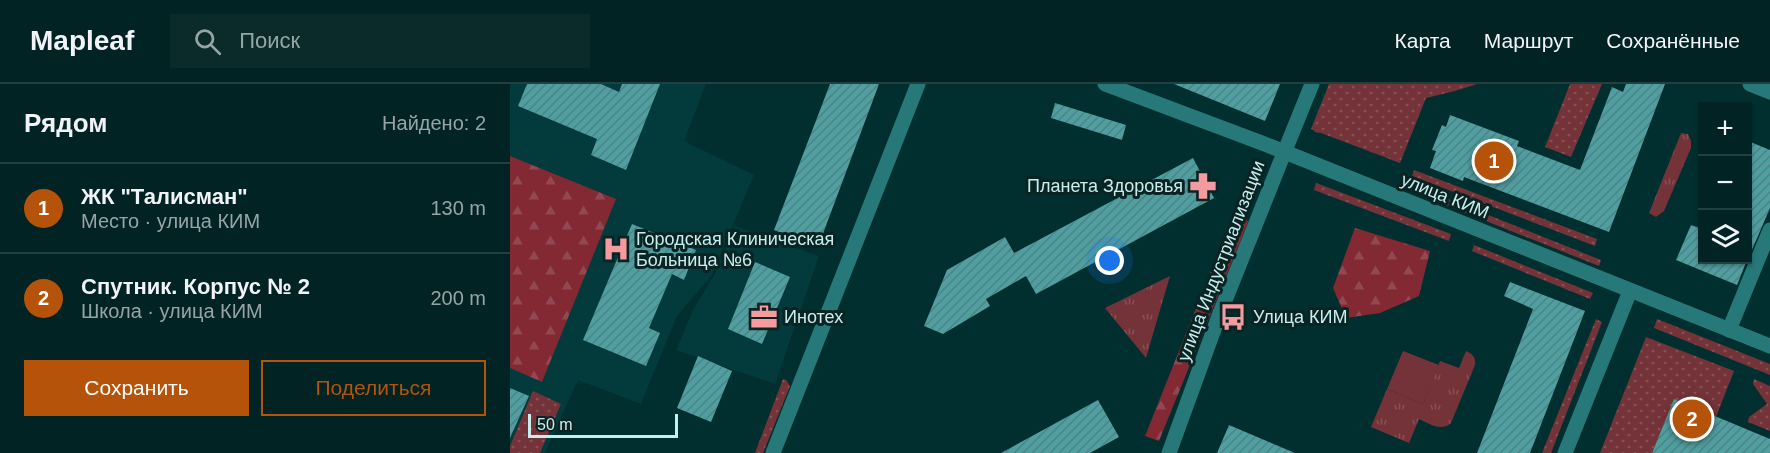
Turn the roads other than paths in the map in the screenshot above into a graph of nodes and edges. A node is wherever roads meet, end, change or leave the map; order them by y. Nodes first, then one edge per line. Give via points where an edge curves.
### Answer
1 (918, 84) edge
2 (1104, 84) edge
3 (1312, 84) edge
4 (1750, 84) edge
5 (1770, 92) edge
6 (1284, 153) junction
7 (1770, 230) edge
8 (1630, 291) junction
9 (1729, 330) junction
10 (1770, 346) edge
11 (773, 453) edge
12 (1169, 453) edge
13 (1565, 453) edge

1 - 11 street
2 - 6 street, улица КИМ
3 - 6 street, улица Индустриализации
4 - 5 street
6 - 8 street, улица КИМ
6 - 12 street, улица Индустриализации
7 - 9 street
8 - 9 street, улица КИМ
8 - 13 street
9 - 10 street, улица КИМ

